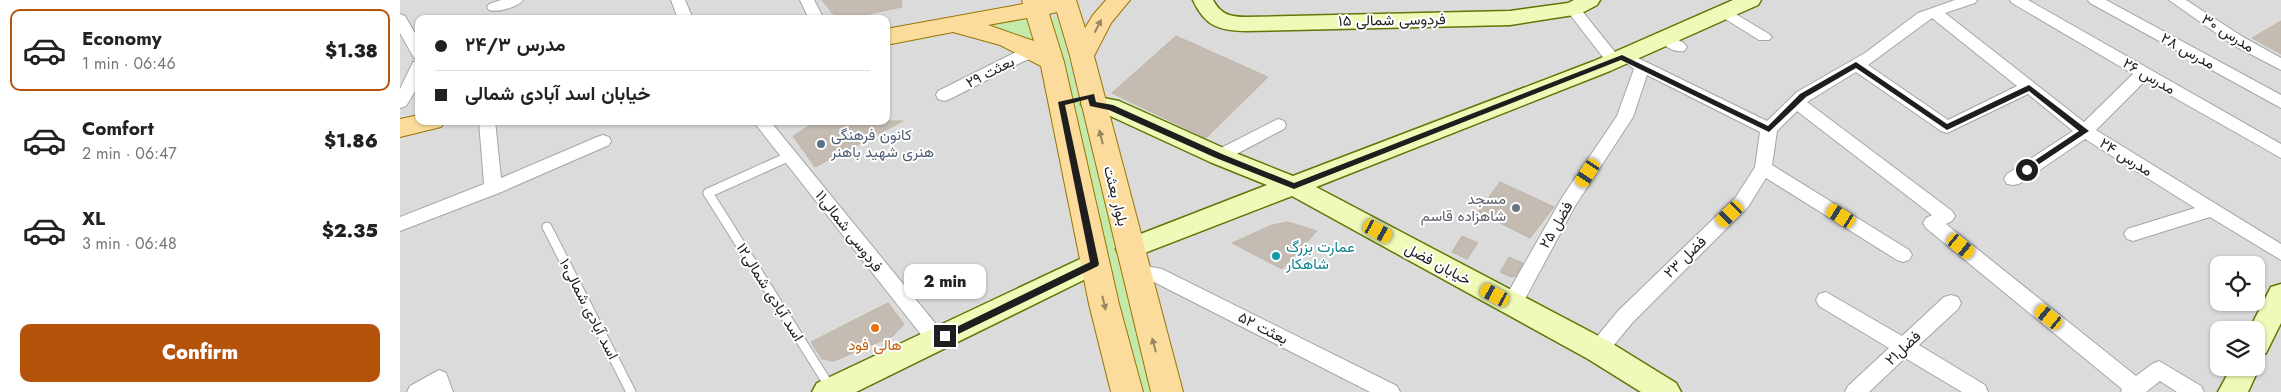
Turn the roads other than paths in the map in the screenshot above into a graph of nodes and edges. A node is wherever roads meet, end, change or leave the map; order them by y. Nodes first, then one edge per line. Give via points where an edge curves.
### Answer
1 (516, 0) edge
2 (678, 0) edge
3 (807, 0) edge
4 (976, 0) edge
5 (1119, 0) edge
6 (1203, 0) edge
7 (1751, 0) edge
8 (1970, 0) edge
9 (2017, 0) edge
10 (2095, 0) edge
11 (2176, 0) edge
12 (1072, 1) edge
13 (1027, 3) edge
14 (1581, 5) edge
15 (494, 7) dead end
16 (1724, 12) junction
17 (1934, 12) junction
18 (684, 15) edge
19 (815, 15) edge
20 (400, 19) edge
21 (952, 19) junction
22 (890, 27) edge
23 (890, 35) edge
24 (1764, 37) dead end
25 (415, 47) edge
26 (1044, 56) junction
27 (1082, 56) junction
28 (1626, 62) junction
29 (1856, 64) junction
30 (2281, 65) edge
31 (2143, 73) junction
32 (411, 76) edge
33 (2029, 87) junction
34 (944, 95) dead end
35 (1092, 100) junction
36 (400, 102) edge
37 (1796, 102) junction
38 (2281, 102) edge
39 (1061, 104) junction
40 (415, 125) edge
41 (487, 125) edge
42 (764, 125) edge
43 (1278, 125) dead end
44 (400, 128) edge
45 (1769, 129) junction
46 (2085, 131) junction
47 (603, 141) dead end
48 (2281, 152) edge
49 (790, 156) junction
50 (1219, 156) junction
51 (1763, 168) junction
52 (2013, 179) dead end
53 (1294, 186) junction
54 (493, 188) junction
55 (2212, 210) junction
56 (400, 224) edge
57 (547, 227) dead end
58 (2133, 234) dead end
59 (2281, 253) edge
60 (1903, 254) dead end
61 (1132, 260) junction
62 (1095, 264) junction
63 (2281, 295) edge
64 (1826, 300) dead end
65 (1951, 303) dead end
66 (1512, 304) junction
67 (2265, 327) edge
68 (937, 340) junction
69 (1904, 347) junction
70 (1598, 350) junction
71 (2241, 376) edge
72 (2134, 390) edge
73 (831, 391) edge
74 (1978, 391) edge
75 (417, 392) edge
76 (443, 392) edge
77 (631, 392) edge
78 (1127, 392) edge
79 (1167, 392) edge
80 (1390, 392) edge
81 (1666, 392) edge
82 (1855, 392) edge
83 (2194, 392) edge
84 (2233, 392) edge

1 - 15 street
2 - 18 street
3 - 19 street
4 - 21 main road
27 -> 5 main road via 1101,20
6 - 14 street, فردوسی شمالی ۱۵ via 1213,18 1235,24 1495,19
7 - 16 street
8 - 17 street
9 - 31 street, مدرس ۲۶
10 - 38 street, مدرس ۲۸
11 - 30 street, مدرس ۳۰
12 - 13 main road
12 - 27 main road, بلوار بعثت
13 - 21 main road
13 - 26 main road
14 - 28 street
16 - 24 street
16 - 28 street via 1672,43
17 - 29 street via 1923,16
17 - 33 street, مدرس ۲۴
20 - 25 street
21 - 22 main road
21 - 23 main road
21 - 26 main road via 1002,36
26 - 34 street, بعثت ۲۹ via 1019,57
26 - 39 main road
27 - 35 main road, بلوار بعثت
28 - 45 street
28 - 53 street
28 - 66 street, فضل ۲۵ via 1625,117 1569,201
29 - 33 street via 1947,127
29 - 37 street
31 - 46 street
31 - 48 street, مدرس ۲۶
32 - 36 street
33 - 46 street, مدرس ۲۴
35 - 39 main road
35 - 50 street, خیابان فضل
61 -> 35 main road, بلوار بعثت
37 - 45 street
37 - 72 street via 1946,216 1932,223
39 - 62 main road
40 - 44 main road
41 - 54 street
42 - 49 street, فردوسی شمالی۱۱
43 - 50 street
45 - 51 street, فضل ۲۳
46 - 52 street
46 - 55 street, مدرس ۲۴
47 - 54 street
49 - 68 street, فردوسی شمالی۱۱
49 - 73 lane, اسد آبادی شمالی۱۲ via 708,194
50 - 53 street, خیابان فضل
51 - 60 street
51 - 70 street, فضل ۲۳ via 1742,202 1625,317
53 - 61 street
53 - 66 street, خیابان فضل
54 - 56 street
55 - 58 street
55 - 59 street, مدرس ۲۴
57 - 77 lane, اسد آبادی شمالی۱۰
79 -> 61 main road, بلوار بعثت
61 - 80 street, بعثت ۵۲
62 - 68 street
62 -> 78 main road
63 - 67 street
64 - 69 street
65 - 69 street, فضل۲۱
66 - 70 street, خیابان فضل
68 - 73 street
69 - 74 street
69 - 82 street, فضل۲۱
70 - 81 street, خیابان فضل
71 - 84 street
72 - 83 street via 2159,370
75 - 76 street via 440,379

